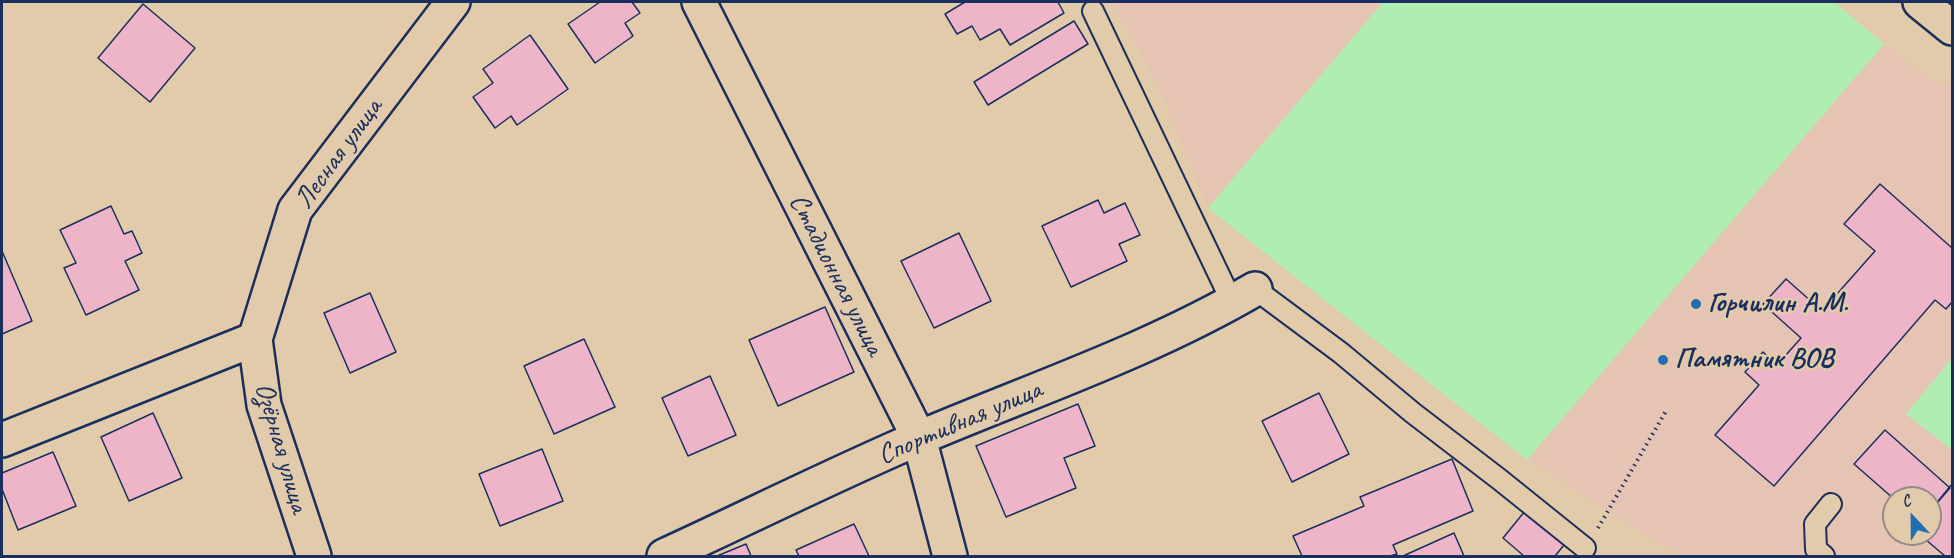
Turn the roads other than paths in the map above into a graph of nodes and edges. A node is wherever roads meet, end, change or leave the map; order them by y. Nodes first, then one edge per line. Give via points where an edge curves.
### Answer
1 (453, 2) edge
2 (699, 2) edge
3 (1920, 2) edge
4 (1094, 11) dead end
5 (1953, 28) edge
6 (1244, 296) junction
7 (255, 339) junction
8 (919, 438) junction
9 (2, 440) edge
10 (1831, 504) dead end
11 (1586, 548) road end
12 (314, 556) edge
13 (664, 556) edge
14 (951, 556) edge
15 (1824, 556) edge

1 - 7 street, Лесная улица via 295,210
2 - 8 street, Стадионная улица
3 - 5 street
4 - 6 lane
6 - 8 street, Спортивная улица via 1122,356
6 - 11 lane via 1341,353
7 - 9 street
7 - 12 street, Озёрная улица via 264,405
8 - 13 street, Спортивная улица
8 - 14 street, Стадионная улица
10 - 15 lane via 1815,524 1816,549

